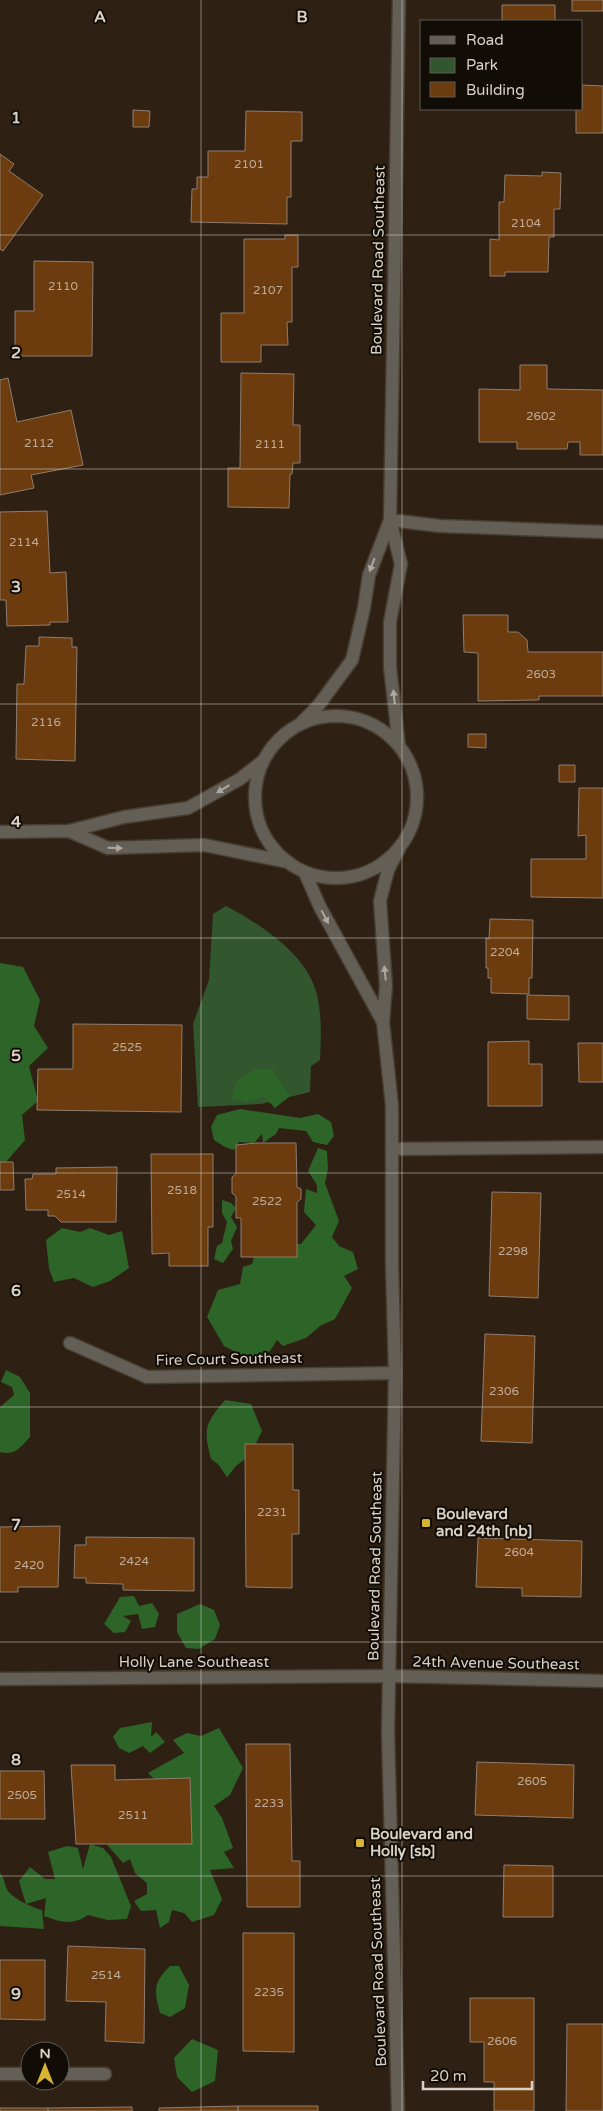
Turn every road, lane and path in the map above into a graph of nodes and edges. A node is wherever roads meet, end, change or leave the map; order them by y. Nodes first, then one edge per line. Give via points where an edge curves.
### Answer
1 (399, 0) edge
2 (390, 520) junction
3 (603, 532) edge
4 (301, 723) junction
5 (399, 746) junction
6 (263, 761) junction
7 (69, 831) junction
8 (0, 832) edge
9 (402, 846) junction
10 (288, 862) junction
11 (305, 872) junction
12 (383, 1022) junction
13 (603, 1147) edge
14 (392, 1149) junction
15 (70, 1343) dead end
16 (395, 1373) junction
17 (389, 1676) junction
18 (0, 1679) edge
19 (603, 1681) edge
20 (0, 2074) edge
21 (20, 2074) edge
22 (70, 2074) edge
23 (105, 2074) dead end
24 (398, 2111) edge

1 - 2 street, Boulevard Road Southeast
2 - 3 street via 440,526
2 -> 4 street, Boulevard Road Southeast via 369,575 352,660 318,706
5 -> 2 street, Boulevard Road Southeast via 390,667 390,622 401,564
4 - 5 street via 327,716 354,718 379,728
4 - 6 street via 279,739
5 - 9 street via 412,768 418,795 414,821
6 -> 7 street via 240,779 188,808 124,817
6 - 10 street via 255,786 256,812 265,838
7 - 8 street
7 -> 10 street via 108,848 204,846
9 - 11 street via 382,864 358,876 332,879
12 -> 9 street, Boulevard Road Southeast via 386,986 380,902 388,870
10 - 11 street
11 -> 12 street, Boulevard Road Southeast via 320,907
12 - 14 street, Boulevard Road Southeast via 392,1106
13 - 14 street
14 - 16 street, Boulevard Road Southeast
15 - 16 street, Fire Court Southeast via 147,1377
16 - 17 street, Boulevard Road Southeast
17 - 18 street, Holly Lane Southeast
17 - 19 street, 24th Avenue Southeast
17 - 24 street, Boulevard Road Southeast
20 - 21 street
22 - 23 street

